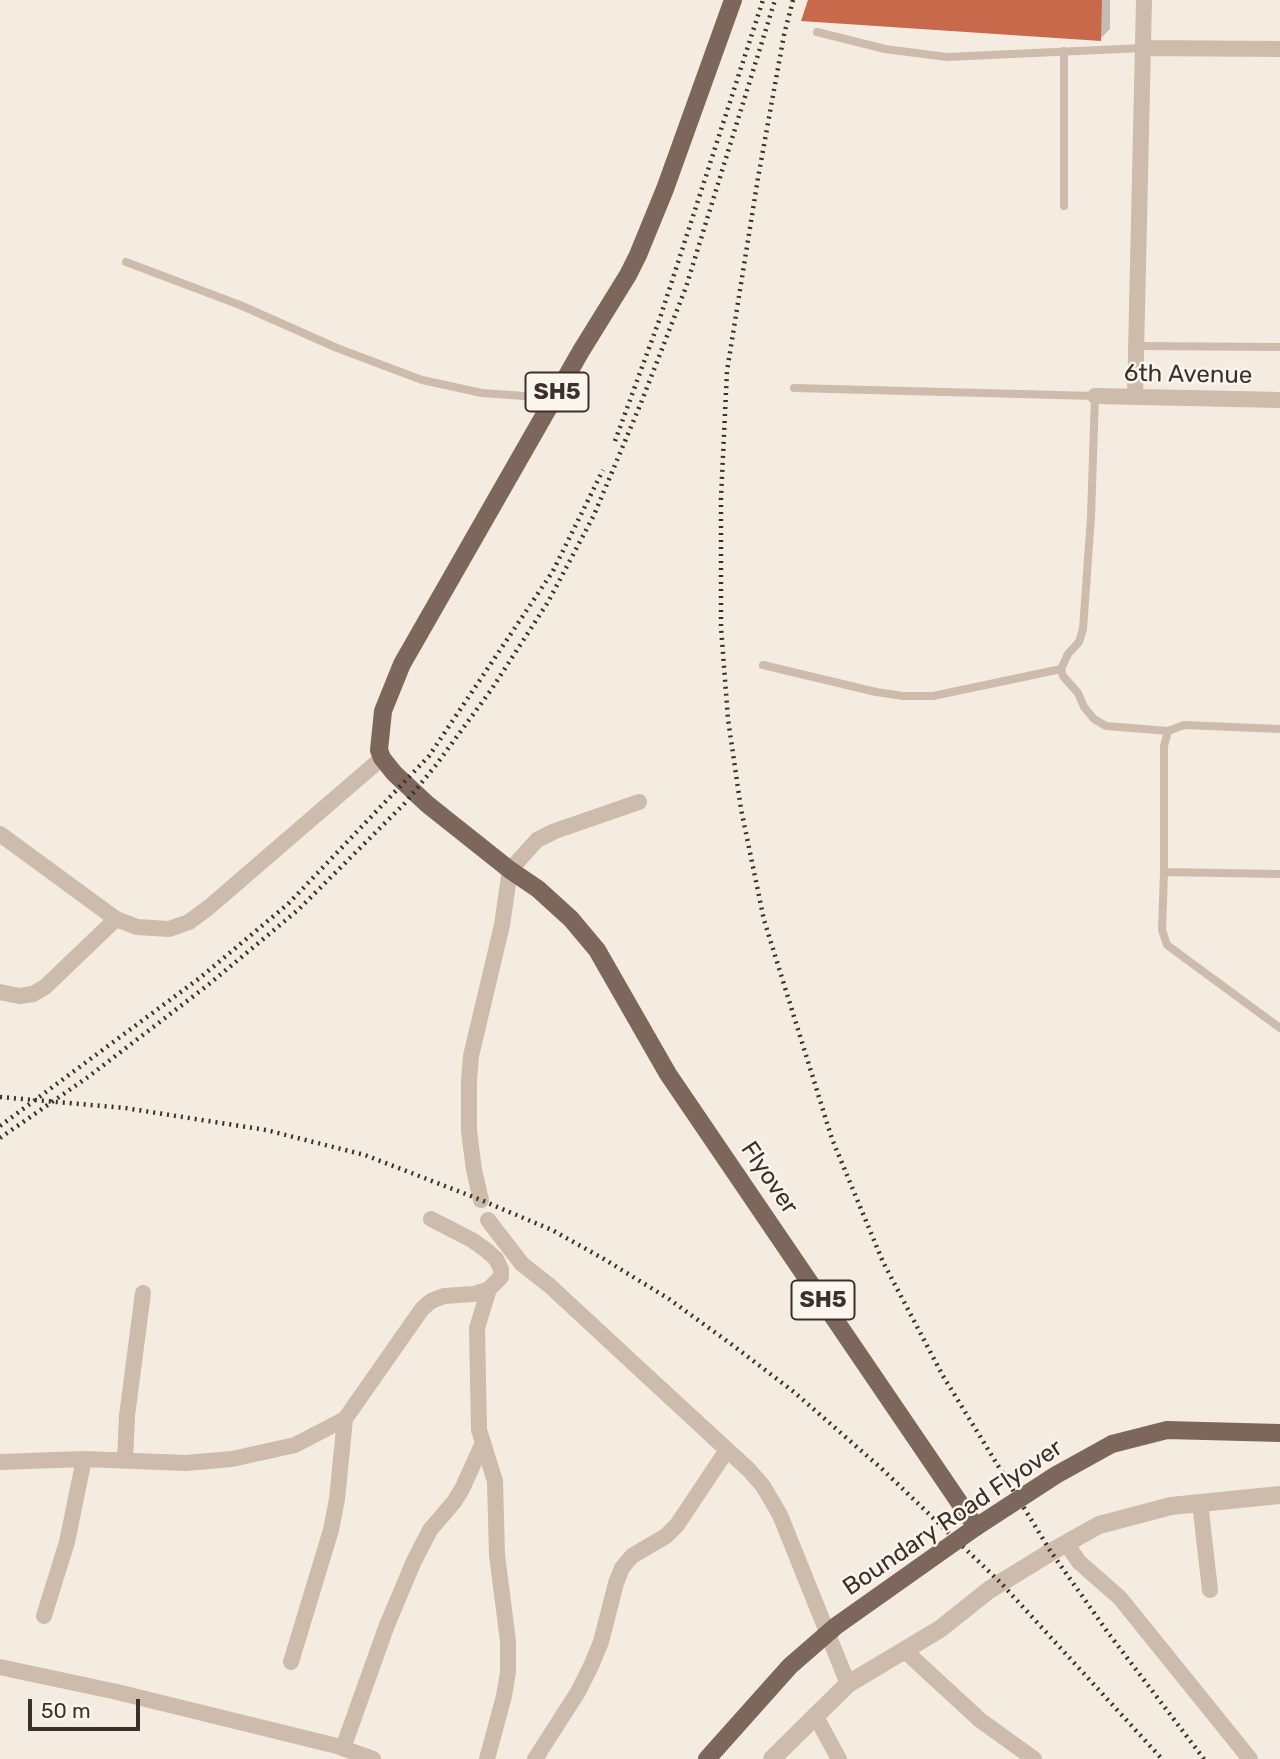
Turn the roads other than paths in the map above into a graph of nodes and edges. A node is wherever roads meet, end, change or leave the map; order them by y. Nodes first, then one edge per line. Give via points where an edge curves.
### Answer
1 (733, 0) edge
2 (1144, 0) edge
3 (817, 32) dead end
4 (1143, 48) junction
5 (1280, 49) edge
6 (1064, 51) junction
7 (1064, 206) dead end
8 (126, 262) dead end
9 (1136, 346) junction
10 (1280, 348) edge
11 (794, 388) dead end
12 (1095, 396) junction
13 (1135, 397) junction
14 (553, 398) junction
15 (1280, 400) edge
16 (764, 665) dead end
17 (1061, 669) junction
18 (1280, 729) edge
19 (1168, 731) junction
20 (382, 758) junction
21 (639, 802) dead end
22 (0, 834) edge
23 (510, 870) junction
24 (1164, 872) junction
25 (1280, 874) edge
26 (116, 919) junction
27 (0, 992) edge
28 (1280, 1028) edge
29 (481, 1200) dead end
30 (431, 1219) dead end
31 (488, 1220) dead end
32 (489, 1289) junction
33 (143, 1293) dead end
34 (345, 1419) junction
35 (1280, 1433) edge
36 (482, 1445) junction
37 (727, 1450) junction
38 (84, 1459) junction
39 (125, 1460) junction
40 (0, 1462) edge
41 (1280, 1495) edge
42 (1200, 1503) junction
43 (976, 1527) junction
44 (1066, 1543) junction
45 (1210, 1590) dead end
46 (44, 1616) dead end
47 (904, 1650) junction
48 (291, 1662) dead end
49 (0, 1667) edge
50 (848, 1684) junction
51 (815, 1715) junction
52 (343, 1748) junction
53 (373, 1759) edge
54 (487, 1759) edge
55 (535, 1759) edge
56 (708, 1759) edge
57 (772, 1759) edge
58 (839, 1759) edge
59 (1034, 1759) edge
60 (1250, 1759) edge

1 - 14 main road, SH5 via 642,246
2 - 4 street
3 - 6 lane via 937,56
4 - 5 street
4 - 6 lane
4 - 9 street
6 - 7 lane
8 - 14 lane via 422,380 482,393
9 - 10 lane
9 - 13 street
11 - 12 lane
12 - 13 street, 6th Avenue
12 - 17 lane via 1083,629
13 - 15 street, 6th Avenue
14 - 20 main road, SH5 via 394,681 380,726
16 - 17 lane via 876,692 913,696 933,696
17 - 19 lane via 1094,719 1114,729
18 - 19 lane via 1184,725
19 - 24 lane via 1164,746
20 - 23 main road, SH5 via 427,804
20 - 26 street via 189,922 153,929
21 - 23 street via 555,831 537,841
22 - 26 street
23 - 29 street via 471,1056 469,1131
23 - 43 main road, Flyover / SH5 via 571,919 597,950 668,1074
24 - 25 lane
24 - 28 lane via 1161,930 1167,945
26 - 27 street via 45,987 19,996
30 - 32 street via 472,1240 496,1259 501,1276
31 - 37 street via 522,1264
32 - 34 street via 444,1296 422,1309
32 - 36 street via 477,1328
33 - 39 street
34 - 39 street via 295,1445 232,1459 186,1463
34 - 48 street via 331,1530
35 - 43 main road, Boundary Road Flyover, bridge via 1167,1430 1112,1444
36 - 52 street via 462,1489 430,1530 414,1561
36 - 54 street via 495,1481 497,1555 508,1641 504,1696
37 - 50 street via 763,1486 780,1515
37 - 55 street via 677,1525 622,1568 591,1666
38 - 39 street
38 - 40 street
38 - 46 street via 67,1542
41 - 42 street
42 - 44 street via 1099,1525
42 - 45 street
43 - 56 main road, Boundary Road Flyover, bridge via 836,1626 790,1666
44 - 47 street
44 - 60 street via 1079,1562 1120,1598
47 - 50 street
47 - 59 street via 980,1720
49 - 52 street
50 - 51 street
51 - 57 street
51 - 58 street
52 - 53 street

